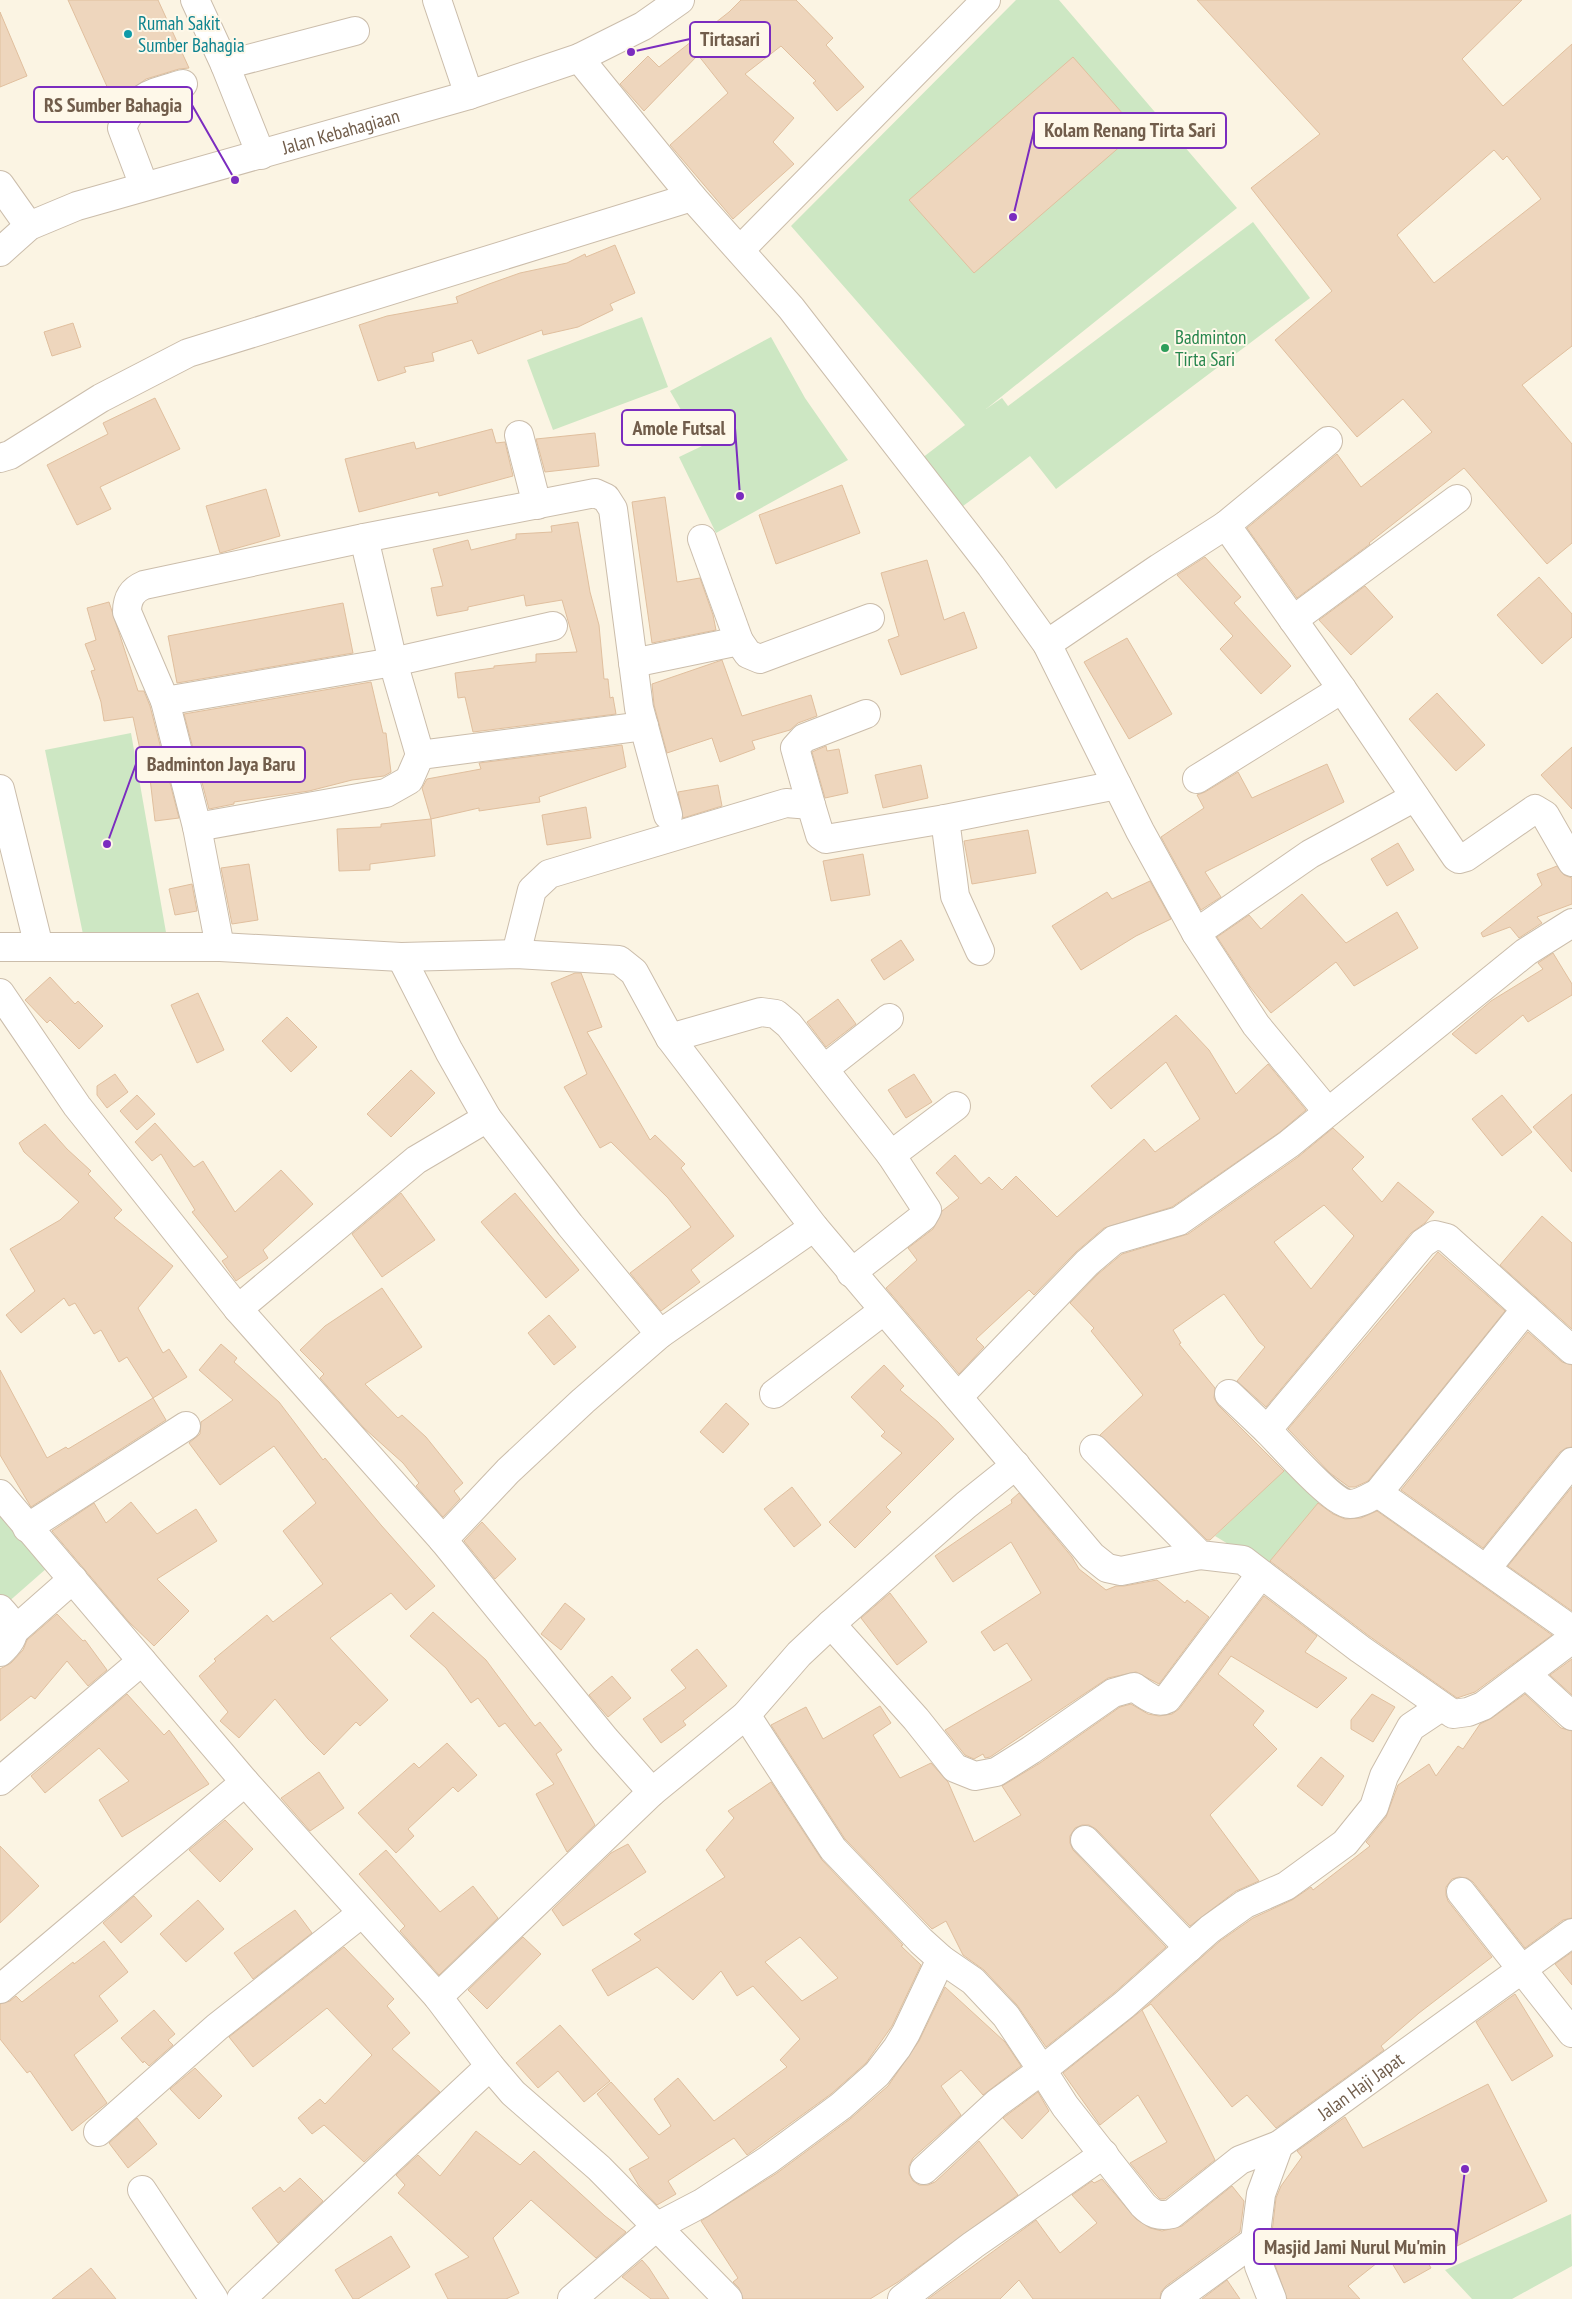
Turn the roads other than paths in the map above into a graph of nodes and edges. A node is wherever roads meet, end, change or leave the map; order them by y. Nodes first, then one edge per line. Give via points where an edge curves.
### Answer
1 (195, 0) edge
2 (437, 0) edge
3 (680, 0) edge
4 (986, 0) edge
5 (355, 30) dead end
6 (579, 58) junction
7 (225, 65) junction
8 (183, 84) dead end
9 (469, 94) junction
10 (261, 155) junction
11 (0, 185) edge
12 (144, 186) junction
13 (692, 197) junction
14 (29, 226) junction
15 (740, 250) junction
16 (0, 252) edge
17 (519, 435) dead end
18 (1328, 441) dead end
19 (0, 458) edge
20 (1457, 499) dead end
21 (537, 505) junction
22 (1226, 526) junction
23 (364, 538) junction
24 (702, 539) dead end
25 (870, 618) dead end
26 (1293, 620) junction
27 (553, 626) dead end
28 (739, 641) junction
29 (1047, 644) junction
30 (393, 662) junction
31 (633, 663) junction
32 (1342, 689) junction
33 (165, 701) junction
34 (866, 714) dead end
35 (644, 726) junction
36 (420, 755) junction
37 (1197, 779) dead end
38 (1117, 785) junction
39 (0, 789) edge
40 (1415, 797) junction
41 (811, 805) junction
42 (668, 815) dead end
43 (945, 819) junction
44 (197, 827) junction
45 (1572, 862) edge
46 (1572, 923) edge
47 (1196, 933) junction
48 (0, 947) edge
49 (39, 948) junction
50 (220, 948) junction
51 (980, 951) dead end
52 (516, 954) junction
53 (401, 957) junction
54 (0, 993) edge
55 (889, 1018) dead end
56 (670, 1038) junction
57 (824, 1069) junction
58 (956, 1106) dead end
59 (1328, 1112) junction
60 (487, 1118) junction
61 (891, 1155) junction
62 (814, 1228) junction
63 (851, 1273) junction
64 (238, 1309) junction
65 (1526, 1309) junction
66 (883, 1311) junction
67 (660, 1334) junction
68 (1572, 1350) edge
69 (774, 1394) dead end
70 (1229, 1394) dead end
71 (958, 1397) junction
72 (186, 1426) dead end
73 (1267, 1430) junction
74 (1094, 1449) dead end
75 (1572, 1462) edge
76 (1016, 1465) junction
77 (1378, 1493) junction
78 (0, 1494) edge
79 (27, 1528) junction
80 (442, 1540) junction
81 (1200, 1555) junction
82 (1486, 1569) junction
83 (1261, 1574) junction
84 (73, 1579) junction
85 (831, 1624) junction
86 (1572, 1630) edge
87 (5, 1631) edge
88 (1572, 1639) edge
89 (142, 1661) junction
90 (1526, 1674) junction
91 (1441, 1707) junction
92 (746, 1715) junction
93 (1572, 1716) edge
94 (0, 1781) edge
95 (245, 1782) junction
96 (652, 1792) junction
97 (1085, 1840) dead end
98 (1461, 1892) dead end
99 (362, 1913) junction
100 (1572, 1934) edge
101 (1189, 1948) junction
102 (941, 1959) junction
103 (1522, 1970) junction
104 (0, 1989) edge
105 (438, 1997) junction
106 (1572, 2033) edge
107 (490, 2066) junction
108 (1042, 2070) junction
109 (98, 2132) dead end
110 (1279, 2145) junction
111 (1104, 2154) junction
112 (924, 2170) dead end
113 (142, 2190) dead end
114 (656, 2227) junction
115 (1254, 2240) junction
116 (214, 2299) edge
117 (241, 2299) edge
118 (572, 2299) edge
119 (728, 2299) edge
120 (902, 2299) edge
121 (1175, 2299) edge
122 (1272, 2299) edge

1 - 7 street
2 - 9 street
3 - 6 street, Jalan Kebahagiaan via 643,26
4 - 15 street
5 - 7 street
6 - 9 street, Jalan Kebahagiaan
6 - 13 street
7 - 10 street
8 - 12 street via 144,96 128,112 122,128
9 - 10 street, Jalan Kebahagiaan
10 - 12 street, Jalan Kebahagiaan
11 - 14 street
12 - 14 street, Jalan Kebahagiaan via 77,206
13 - 15 street
13 - 19 street via 188,353 101,398 10,455
14 - 16 street, Jalan Kebahagiaan
15 - 29 street via 798,316 991,566
17 - 21 street
18 - 22 street
20 - 26 street
21 - 23 street
21 - 31 street via 595,493 606,498 613,508
22 - 26 street
22 - 29 street
23 - 30 street
23 - 33 street via 137,588 127,602 127,612
24 - 28 street
25 - 28 street via 760,659 748,654
26 - 32 street
27 - 30 street
28 - 31 street
29 - 38 street
30 - 33 street
30 - 36 street
31 - 35 street
32 - 37 street
32 - 40 street
33 - 44 street
34 - 41 street via 798,743 795,748
35 - 36 street
35 - 42 street
36 - 44 street via 410,780 386,794
38 - 43 street
38 - 47 street
39 - 49 street
40 - 45 street via 1459,859 1534,809 1545,815
40 - 47 street via 1310,854
41 - 43 street via 820,835 826,839
41 - 52 street via 786,803 549,874 532,890
43 - 51 street via 955,896
44 - 50 street
46 - 59 street via 1526,952
47 - 59 street via 1256,1025
48 - 49 street
49 - 50 street
50 - 53 street
52 - 53 street
52 - 56 street via 619,960 634,972
53 - 60 street
54 - 64 street via 76,1106
55 - 57 street
56 - 57 street via 761,1012 776,1014 789,1025
56 - 62 street
57 - 61 street
58 - 61 street
59 - 71 street via 1289,1144 1179,1221 1114,1240 1087,1263
60 - 64 street via 416,1160
60 - 67 street
61 - 63 street via 927,1210 923,1217
62 - 63 street
62 - 67 street
63 - 66 street
64 - 80 street
65 - 68 street
65 - 73 street via 1447,1238 1435,1235 1423,1243
65 - 77 street
66 - 69 street
66 - 71 street
67 - 80 street via 508,1471
70 - 73 street
71 - 76 street
72 - 79 street
73 - 77 street via 1333,1497 1348,1504
74 - 81 street
75 - 82 street
76 - 81 street via 1092,1556 1107,1568 1121,1571
76 - 85 street
77 - 82 street
78 - 79 street
79 - 84 street
80 - 96 street
81 - 83 street via 1243,1560
82 - 86 street
83 - 85 street via 1167,1699 1156,1701 1134,1687 1113,1693 996,1772 975,1776 955,1768
83 - 91 street
84 - 87 street
84 - 89 street
85 - 92 street
88 - 90 street
89 - 94 street
89 - 95 street
90 - 91 street via 1483,1706 1468,1712 1453,1714
90 - 93 street
91 - 101 street via 1411,1727 1384,1776 1374,1807 1345,1842 1286,1886 1246,1904
92 - 96 street
92 - 102 street, Jalan Haji Japat via 833,1849
95 - 99 street
95 - 104 street
96 - 105 street
97 - 101 street
98 - 103 street
99 - 105 street
99 - 109 street via 218,2027
100 - 103 street, Jalan Haji Japat
101 - 108 street
102 - 108 street, Jalan Haji Japat via 973,1981 1006,2016
102 - 114 street via 906,2033 878,2074 768,2160 702,2203
103 - 106 street
103 - 110 street, Jalan Haji Japat
105 - 107 street
107 - 114 street via 513,2093 599,2168
107 - 117 street
108 - 111 street, Jalan Haji Japat via 1065,2106
108 - 112 street via 997,2104
110 - 111 street, Jalan Haji Japat via 1240,2160 1172,2214 1161,2216 1142,2205
110 - 115 street via 1261,2194
111 - 120 street
113 - 116 street
114 - 118 street
114 - 119 street
115 - 121 street
115 - 122 street via 1259,2266

